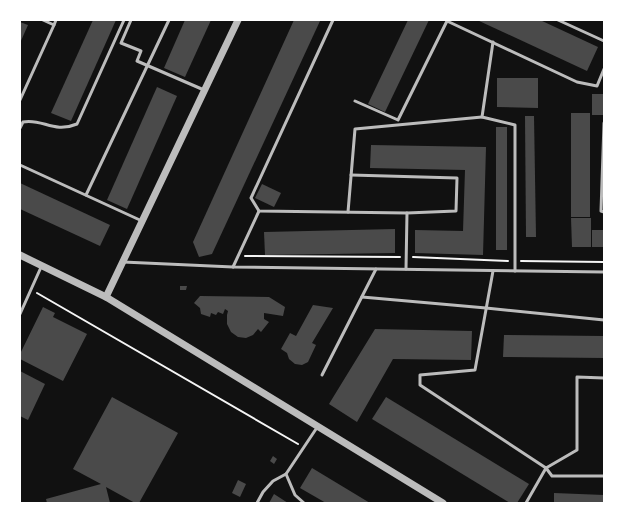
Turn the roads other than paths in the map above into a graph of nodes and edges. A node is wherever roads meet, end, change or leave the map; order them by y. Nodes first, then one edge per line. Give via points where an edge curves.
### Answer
1 (42, 20) edge
2 (56, 20) edge
3 (124, 20) edge
4 (131, 20) edge
5 (169, 20) edge
6 (238, 20) edge
7 (333, 20) edge
8 (447, 20) edge
9 (558, 20) edge
10 (54, 25) junction
11 (604, 41) edge
12 (493, 42) junction
13 (148, 66) junction
14 (604, 69) edge
15 (204, 90) junction
16 (20, 100) edge
17 (356, 101) dead end
18 (482, 117) junction
19 (604, 123) edge
20 (20, 128) edge
21 (20, 165) edge
22 (351, 175) junction
23 (86, 195) junction
24 (259, 211) junction
25 (348, 212) junction
26 (604, 212) edge
27 (407, 213) junction
28 (142, 221) junction
29 (20, 254) edge
30 (123, 262) junction
31 (42, 265) junction
32 (233, 267) junction
33 (376, 269) junction
34 (406, 269) junction
35 (493, 271) junction
36 (515, 271) junction
37 (604, 272) edge
38 (106, 297) junction
39 (362, 297) junction
40 (486, 308) junction
41 (20, 314) edge
42 (604, 320) edge
43 (322, 375) dead end
44 (604, 378) edge
45 (318, 426) junction
46 (546, 468) junction
47 (286, 474) junction
48 (604, 476) edge
49 (257, 503) edge
50 (304, 503) edge
51 (443, 503) edge
52 (526, 503) edge

1 - 10 lane
2 - 10 lane
3 - 20 lane via 77,124 55,128 29,121 23,122
4 - 13 lane via 121,43 141,51 137,61
5 - 13 lane
6 - 15 street
7 - 24 lane via 251,198
8 - 12 lane
8 - 17 lane via 398,120
9 - 11 lane
10 - 16 lane
12 - 14 lane via 577,82 597,86
12 - 18 lane
13 - 15 lane
13 - 23 lane
15 - 28 street
18 - 22 lane via 355,129
18 - 36 lane via 515,125
19 - 26 lane via 601,212
21 - 23 lane
22 - 25 lane
22 - 27 lane via 457,178 456,211
23 - 28 lane
24 - 25 lane
24 - 32 lane
25 - 27 lane
27 - 34 lane
28 - 30 street
29 - 31 street
30 - 32 lane
30 - 38 street
31 - 38 street
31 - 41 lane
32 - 33 lane
33 - 34 lane
33 - 39 lane
34 - 35 lane
35 - 36 lane
35 - 40 lane
36 - 37 lane
38 - 45 street
39 - 40 lane
39 - 43 lane
40 - 42 lane
40 - 46 lane via 475,370 420,375 420,385
44 - 46 lane via 577,377 577,450
45 - 47 lane
45 - 51 street
46 - 48 lane via 552,476
46 - 52 lane
47 - 49 lane via 273,481
47 - 50 lane via 295,495

